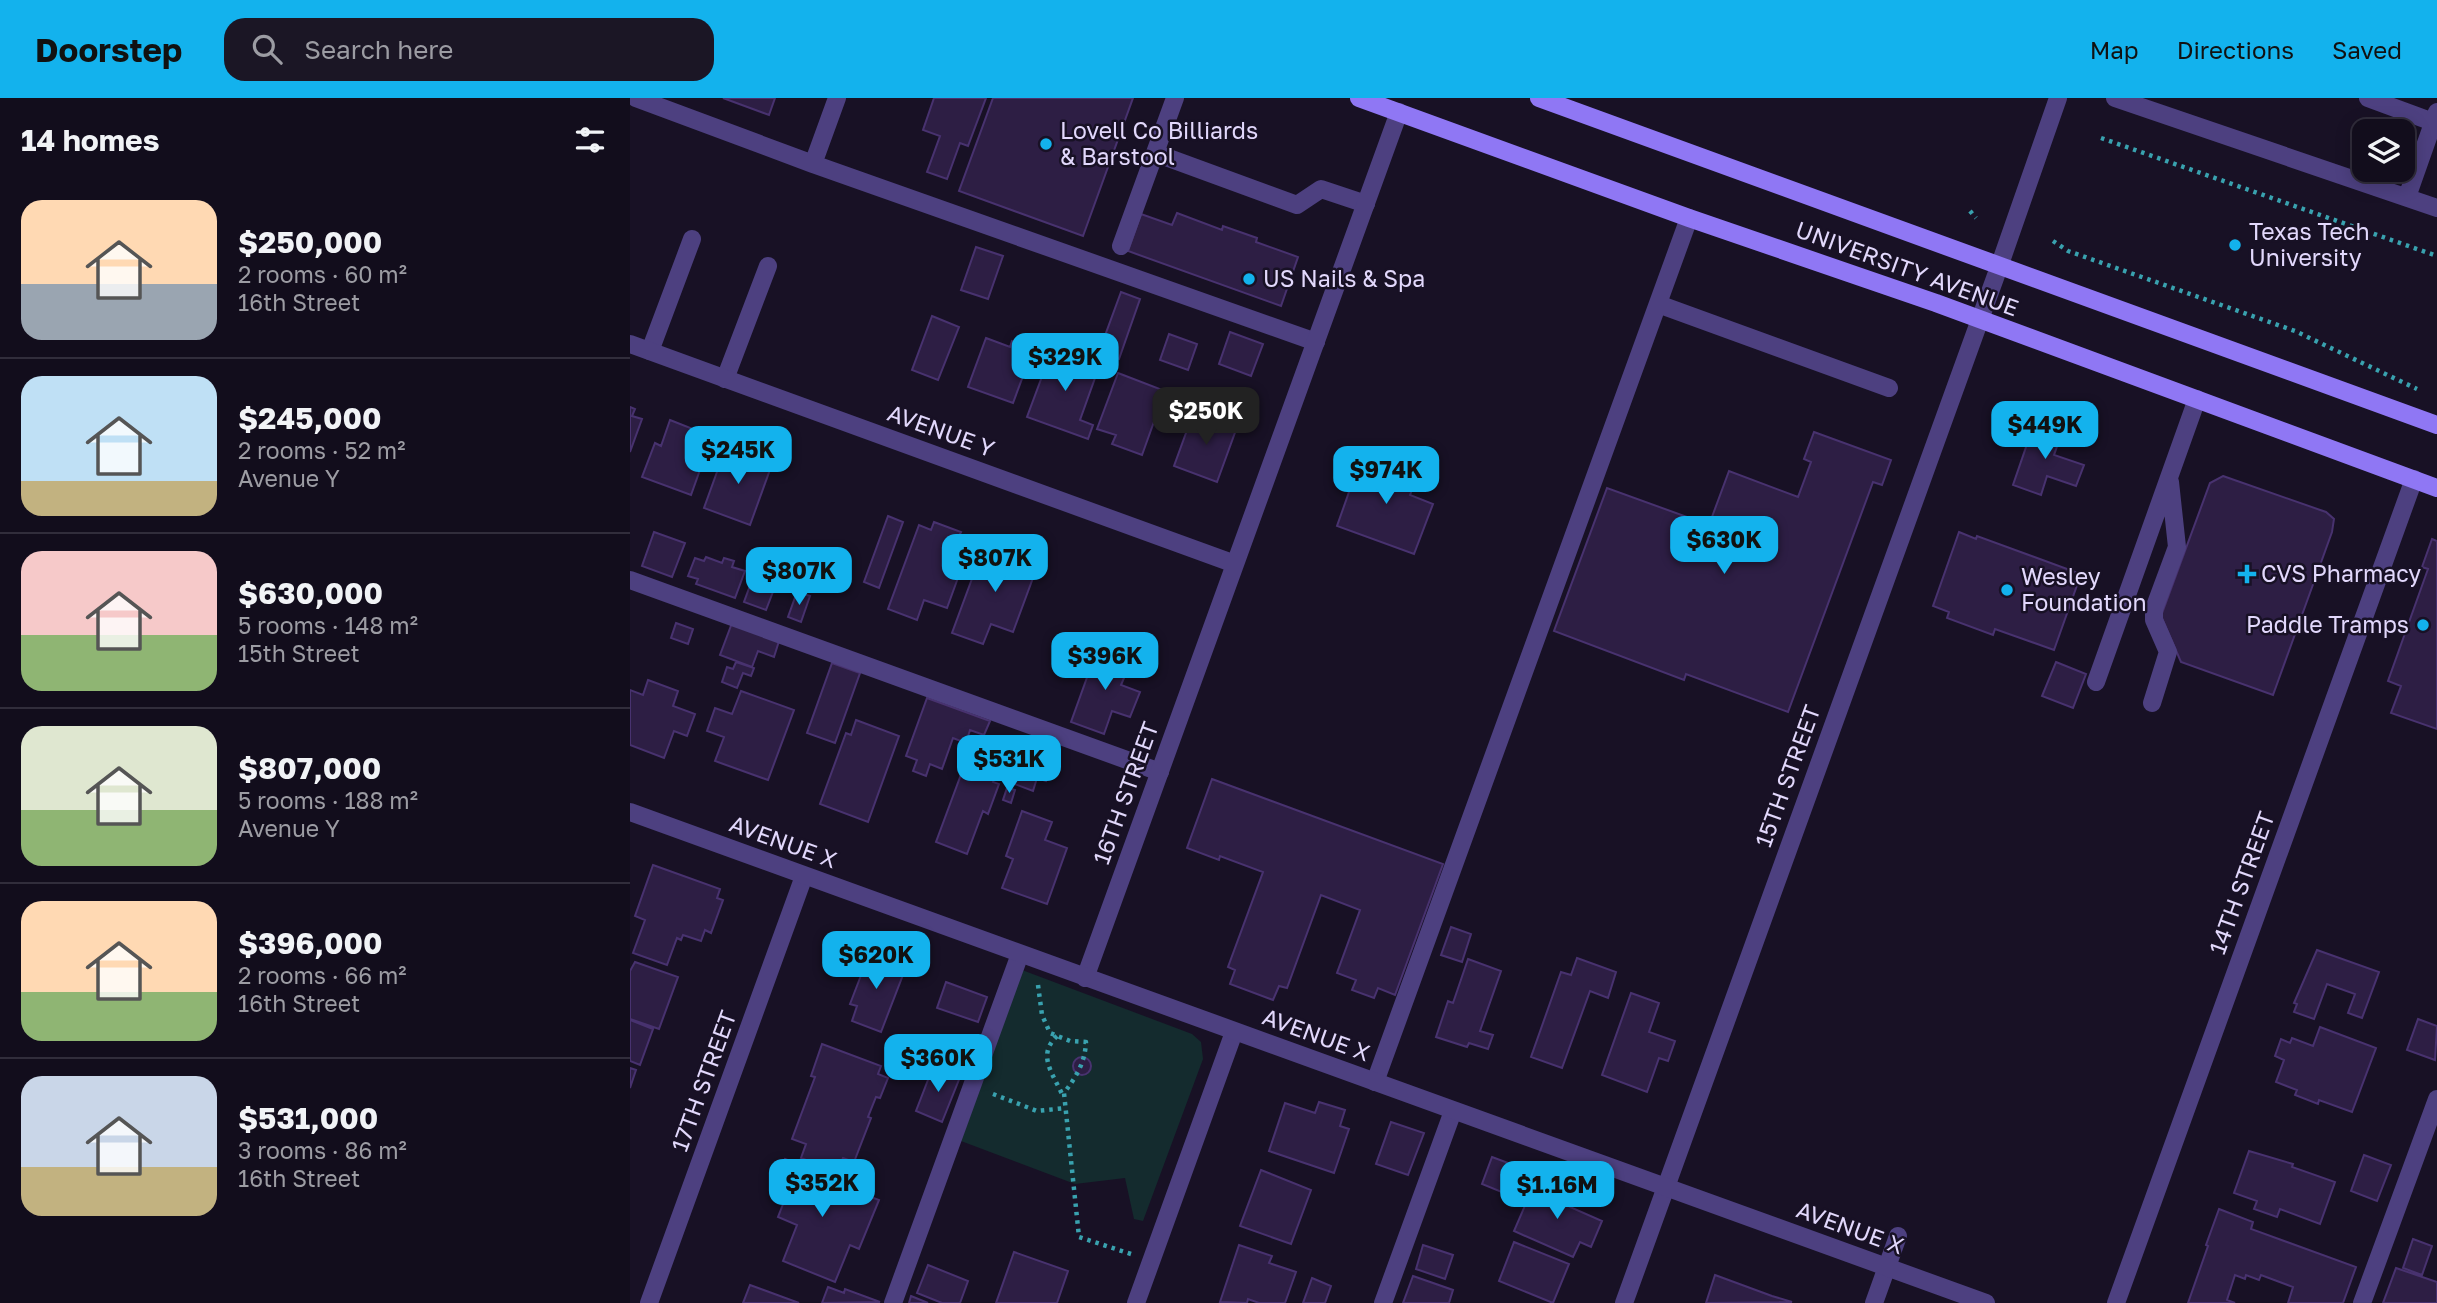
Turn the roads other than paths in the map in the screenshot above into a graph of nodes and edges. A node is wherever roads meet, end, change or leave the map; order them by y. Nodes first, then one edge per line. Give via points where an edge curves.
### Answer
1 (636, 98) edge
2 (837, 98) edge
3 (1175, 98) edge
4 (1359, 98) edge
5 (1539, 98) edge
6 (2058, 98) edge
7 (2115, 98) edge
8 (2368, 98) edge
9 (1399, 112) junction
10 (2435, 117) edge
11 (1155, 153) junction
12 (813, 164) junction
13 (2407, 197) junction
14 (1366, 204) junction
15 (2437, 208) edge
16 (1689, 218) junction
17 (692, 239) dead end
18 (1121, 246) dead end
19 (768, 265) dead end
20 (1999, 267) junction
21 (1658, 304) junction
22 (1980, 319) junction
23 (1315, 342) junction
24 (630, 344) edge
25 (650, 351) junction
26 (725, 379) junction
27 (1889, 388) dead end
28 (2197, 399) junction
29 (2437, 425) edge
30 (2170, 475) junction
31 (2414, 479) junction
32 (2437, 488) edge
33 (1235, 564) junction
34 (630, 580) edge
35 (2096, 682) dead end
36 (2152, 704) dead end
37 (1160, 772) junction
38 (630, 812) edge
39 (804, 876) junction
40 (1028, 957) junction
41 (1085, 978) junction
42 (1234, 1032) junction
43 (1375, 1082) junction
44 (2437, 1099) edge
45 (1453, 1111) junction
46 (1666, 1188) junction
47 (1898, 1236) dead end
48 (1887, 1267) junction
49 (649, 1303) edge
50 (894, 1303) edge
51 (1136, 1303) edge
52 (1383, 1303) edge
53 (1625, 1303) edge
54 (1874, 1303) edge
55 (1986, 1303) edge
56 (2116, 1303) edge
57 (2362, 1303) edge

1 - 12 street
2 - 12 street
3 - 11 street
4 - 9 main road, UNIVERSITY AVENUE
5 - 20 main road, UNIVERSITY AVENUE
6 - 20 street, 15TH STREET
7 - 13 street
8 - 10 street
9 - 14 street, 16TH STREET
9 - 16 main road, UNIVERSITY AVENUE
10 - 13 street
11 - 14 street via 1297,205 1321,188
11 - 18 street
12 - 23 street
13 - 15 street
14 - 23 street, 16TH STREET
16 - 21 street
16 - 22 main road, UNIVERSITY AVENUE
17 - 25 street
19 - 26 street
20 - 22 street, 15TH STREET
20 - 29 main road, UNIVERSITY AVENUE
21 - 27 street
21 - 43 street
22 - 28 main road, UNIVERSITY AVENUE
22 - 46 street, 15TH STREET
23 - 33 street, 16TH STREET
24 - 25 street, AVENUE Y
25 - 26 street, AVENUE Y
26 - 33 street, AVENUE Y
28 - 30 street
28 - 31 main road, UNIVERSITY AVENUE
30 - 35 street
30 - 36 street via 2177,547 2154,608 2154,620 2168,652
31 - 32 main road, UNIVERSITY AVENUE
31 - 56 street, 14TH STREET
33 - 37 street, 16TH STREET
34 - 37 street
37 - 41 street, 16TH STREET
38 - 39 street, AVENUE X
39 - 40 street, AVENUE X
39 - 49 street, 17TH STREET
40 - 41 street, AVENUE X
40 - 50 street via 972,1087
41 - 42 street, AVENUE X
42 - 43 street, AVENUE X
42 - 51 street
43 - 45 street, AVENUE X
44 - 57 street
45 - 46 street, AVENUE X
45 - 52 street
46 - 48 street, AVENUE X
46 - 53 street, 15TH STREET
47 - 48 street
48 - 54 street
48 - 55 street, AVENUE X

